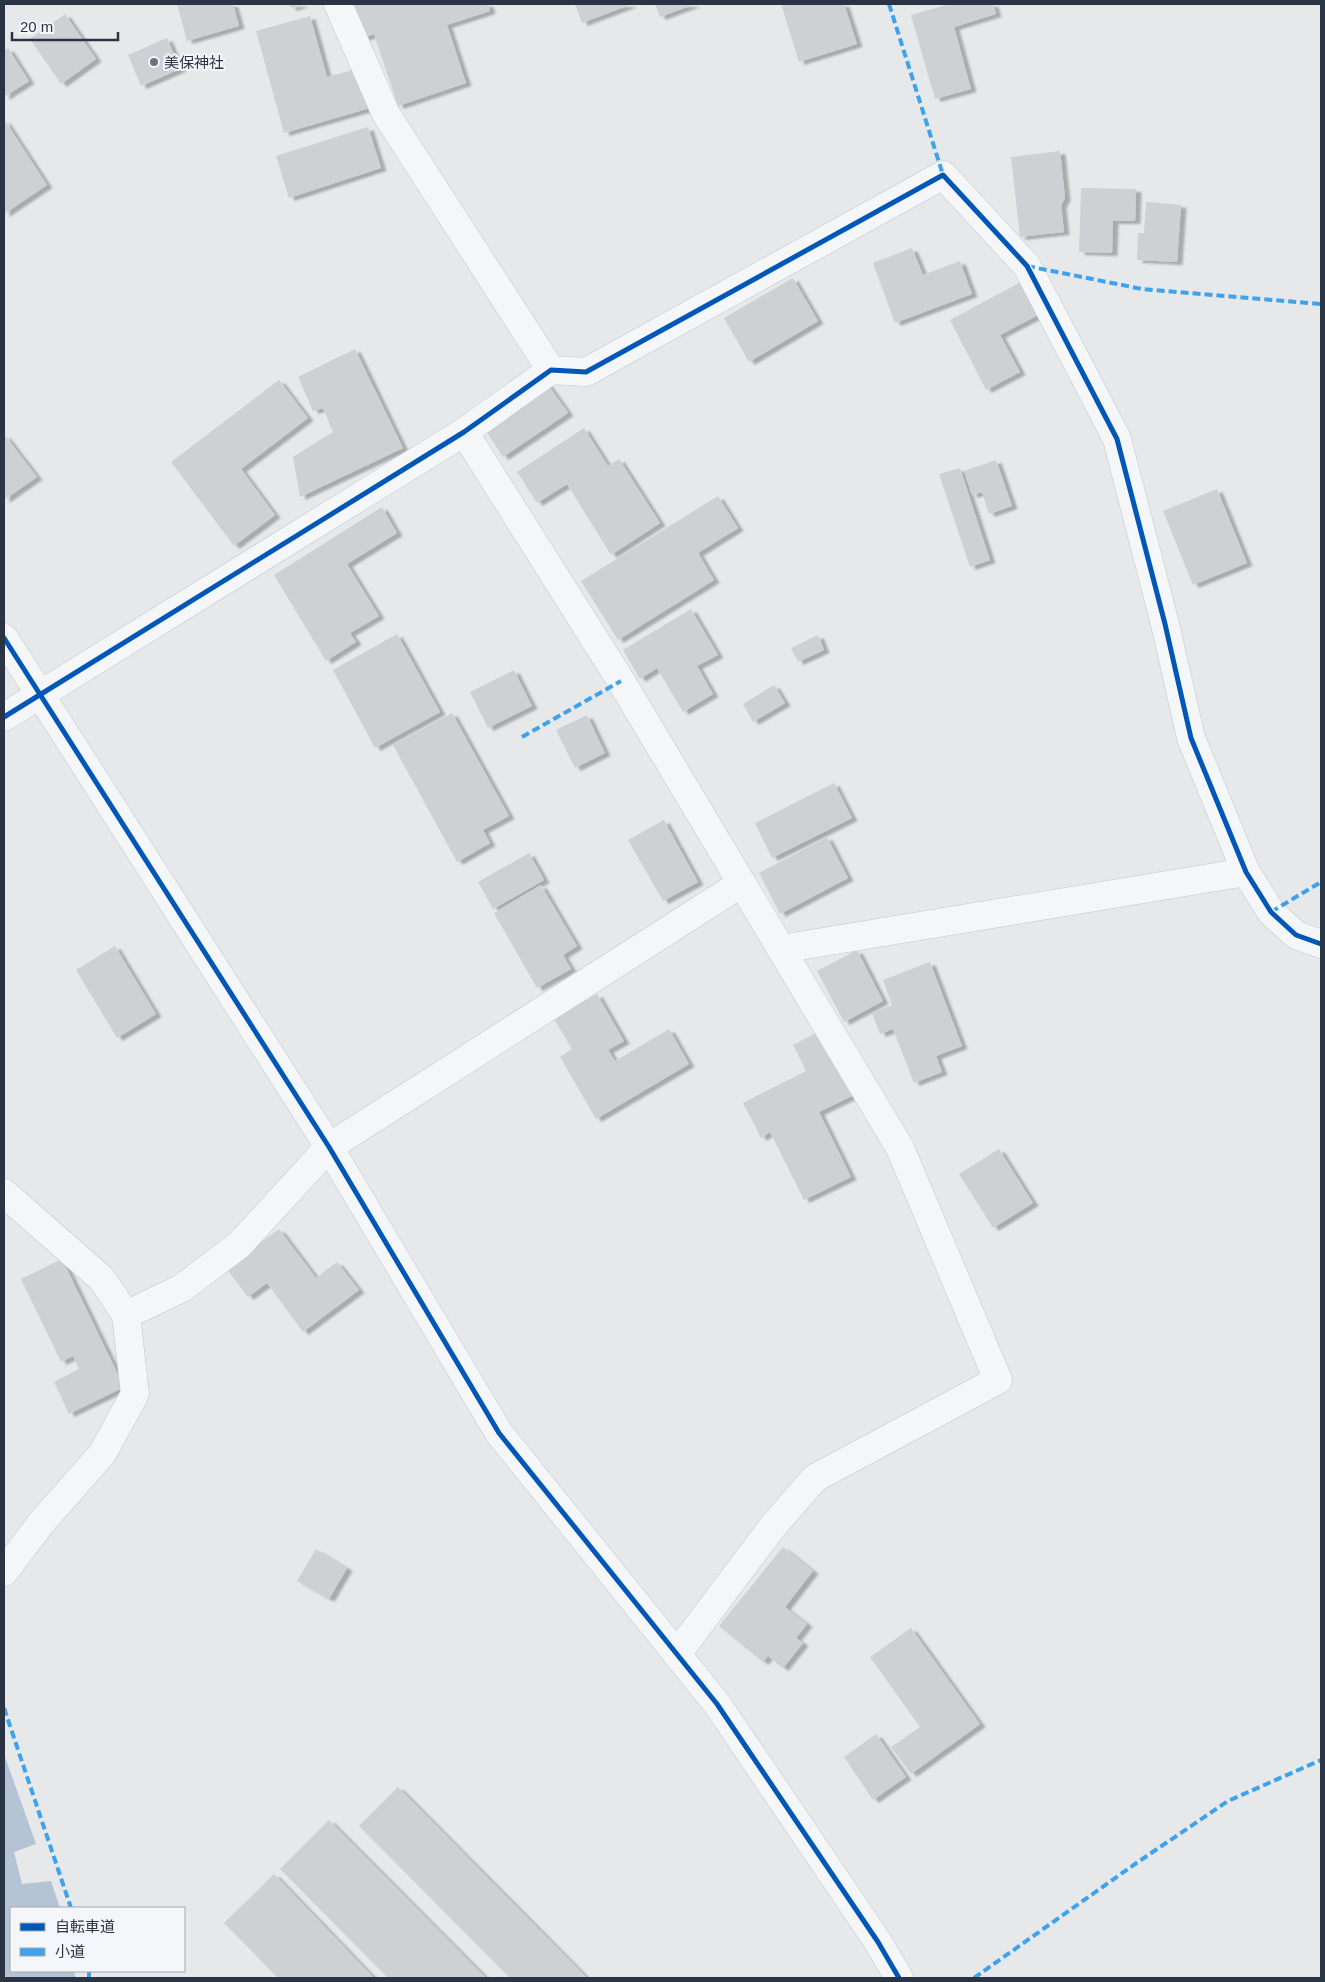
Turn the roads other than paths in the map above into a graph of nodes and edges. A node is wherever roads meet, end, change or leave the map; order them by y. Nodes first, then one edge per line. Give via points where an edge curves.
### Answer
1 (338, 4) edge
2 (551, 370) junction
3 (464, 432) junction
4 (4, 638) edge
5 (39, 694) junction
6 (4, 717) edge
7 (1246, 872) junction
8 (742, 883) junction
9 (1321, 944) edge
10 (782, 949) junction
11 (329, 1147) junction
12 (4, 1193) edge
13 (126, 1315) junction
14 (4, 1572) edge
15 (677, 1654) junction
16 (899, 1978) edge

1 - 2 street via 386,114
2 - 3 street
2 - 7 street via 586,372 943,175 1027,266 1118,439 1192,738
3 - 5 street
3 - 8 street via 621,681
4 - 5 street
5 - 6 street
5 - 11 street
7 - 9 street via 1271,912 1296,935
7 - 10 street
8 - 10 street
8 - 11 street
10 - 15 street via 900,1148 998,1380 815,1478 773,1526
11 - 13 street via 239,1245 182,1288
11 - 15 street via 499,1433
12 - 13 street via 102,1279
13 - 14 street via 135,1394 102,1454 41,1523
15 - 16 street via 717,1704

